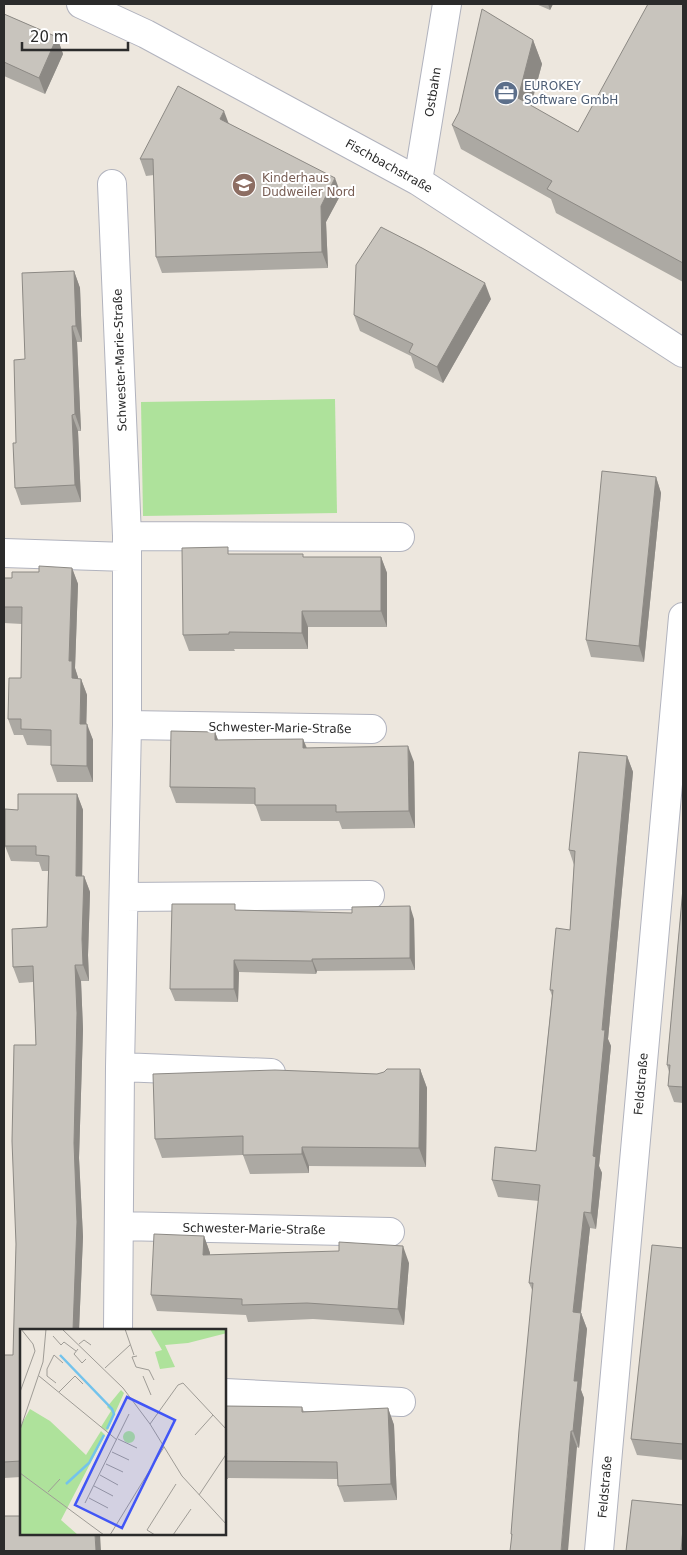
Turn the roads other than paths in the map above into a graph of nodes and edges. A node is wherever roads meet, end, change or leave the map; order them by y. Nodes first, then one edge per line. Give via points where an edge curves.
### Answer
1 (81, 4) edge
2 (447, 4) edge
3 (418, 181) junction
4 (112, 184) dead end
5 (683, 353) edge
6 (400, 537) dead end
7 (127, 546) junction
8 (4, 553) edge
9 (683, 617) edge
10 (127, 725) junction
11 (372, 730) dead end
12 (370, 895) dead end
13 (124, 898) junction
14 (120, 1067) junction
15 (296, 1074) edge
16 (119, 1226) junction
17 (390, 1232) dead end
18 (118, 1329) edge
19 (226, 1393) edge
20 (401, 1402) dead end
21 (599, 1551) edge

1 - 3 street, Fischbachstraße via 146,34
2 - 3 street, Ostbahn
3 - 5 street, Fischbachstraße
4 - 7 street, Schwester-Marie-Straße
6 - 7 street
7 - 8 street
7 - 10 street, Schwester-Marie-Straße
9 - 21 street, Feldstraße
10 - 11 street, Schwester-Marie-Straße
10 - 13 street, Schwester-Marie-Straße
12 - 13 street
13 - 14 street, Schwester-Marie-Straße
14 - 15 street
14 - 16 street, Schwester-Marie-Straße
16 - 17 street, Schwester-Marie-Straße
16 - 18 street, Schwester-Marie-Straße
19 - 20 street

